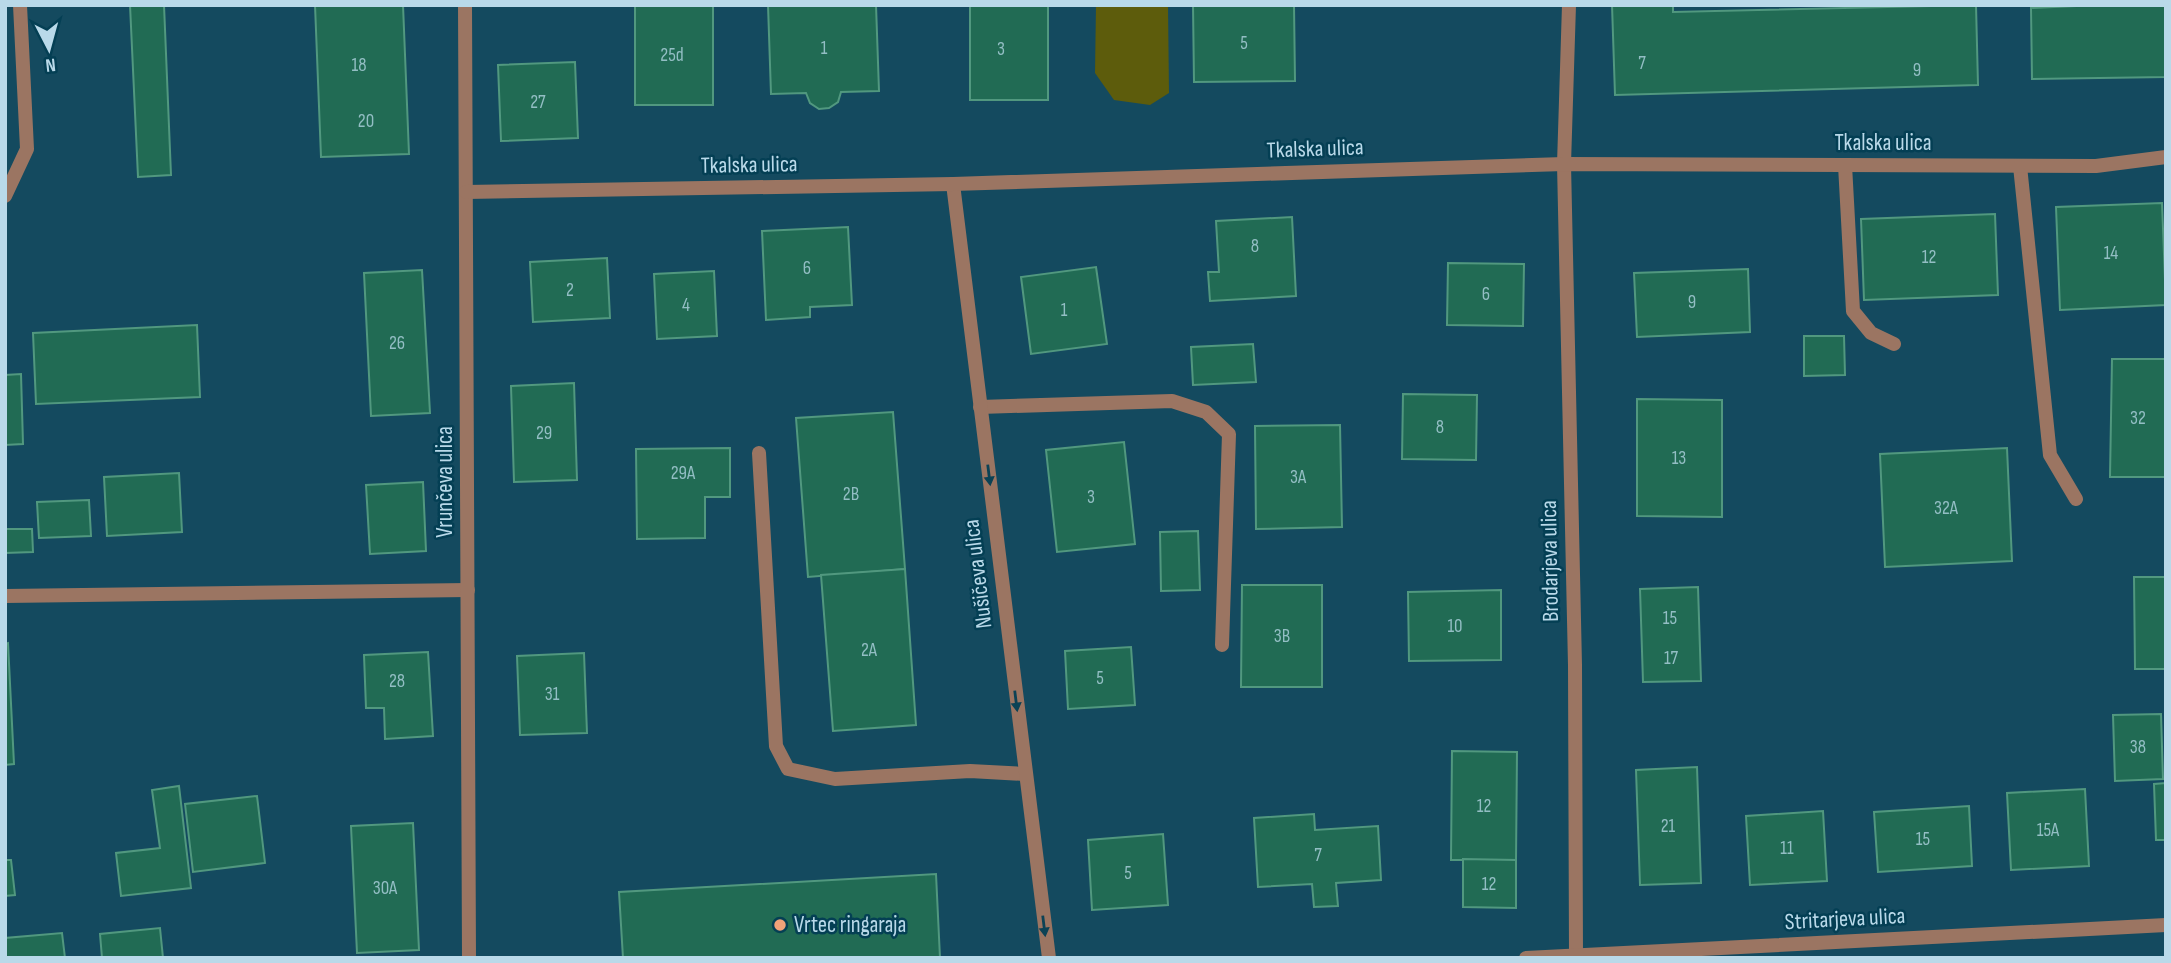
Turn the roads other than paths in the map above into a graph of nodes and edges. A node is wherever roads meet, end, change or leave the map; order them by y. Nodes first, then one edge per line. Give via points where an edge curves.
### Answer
1 (20, 5) edge
2 (465, 5) edge
3 (1569, 5) edge
4 (2166, 157) edge
5 (1564, 164) junction
6 (1845, 165) junction
7 (2020, 166) junction
8 (953, 184) junction
9 (466, 192) junction
10 (5, 196) edge
11 (1894, 344) dead end
12 (981, 407) junction
13 (760, 453) dead end
14 (2076, 499) dead end
15 (468, 590) junction
16 (5, 596) edge
17 (1222, 645) dead end
18 (1024, 774) junction
19 (2166, 925) edge
20 (1576, 956) edge
21 (469, 958) edge
22 (1049, 958) edge
23 (1526, 958) edge

1 - 10 street via 27,149
2 - 9 street, Vrunčeva ulica
3 - 5 street, Brodarjeva ulica
4 - 7 street, Tkalska ulica via 2096,166
5 - 6 street, Tkalska ulica
5 - 8 street, Tkalska ulica
5 - 20 street, Brodarjeva ulica
6 - 7 street, Tkalska ulica
6 - 11 street via 1853,311 1871,333
7 - 14 street via 2050,455
8 - 9 street, Tkalska ulica
8 - 12 street, Nušičeva ulica
9 - 15 street, Vrunčeva ulica
12 - 17 street via 1172,401 1206,412 1229,433
12 -> 18 street, Nušičeva ulica
13 - 18 street via 776,746 788,769 835,779 970,771
15 - 16 street
15 - 21 street, Vrunčeva ulica
18 -> 22 street, Nušičeva ulica
19 - 20 street, Stritarjeva ulica
20 - 23 street, Stritarjeva ulica

